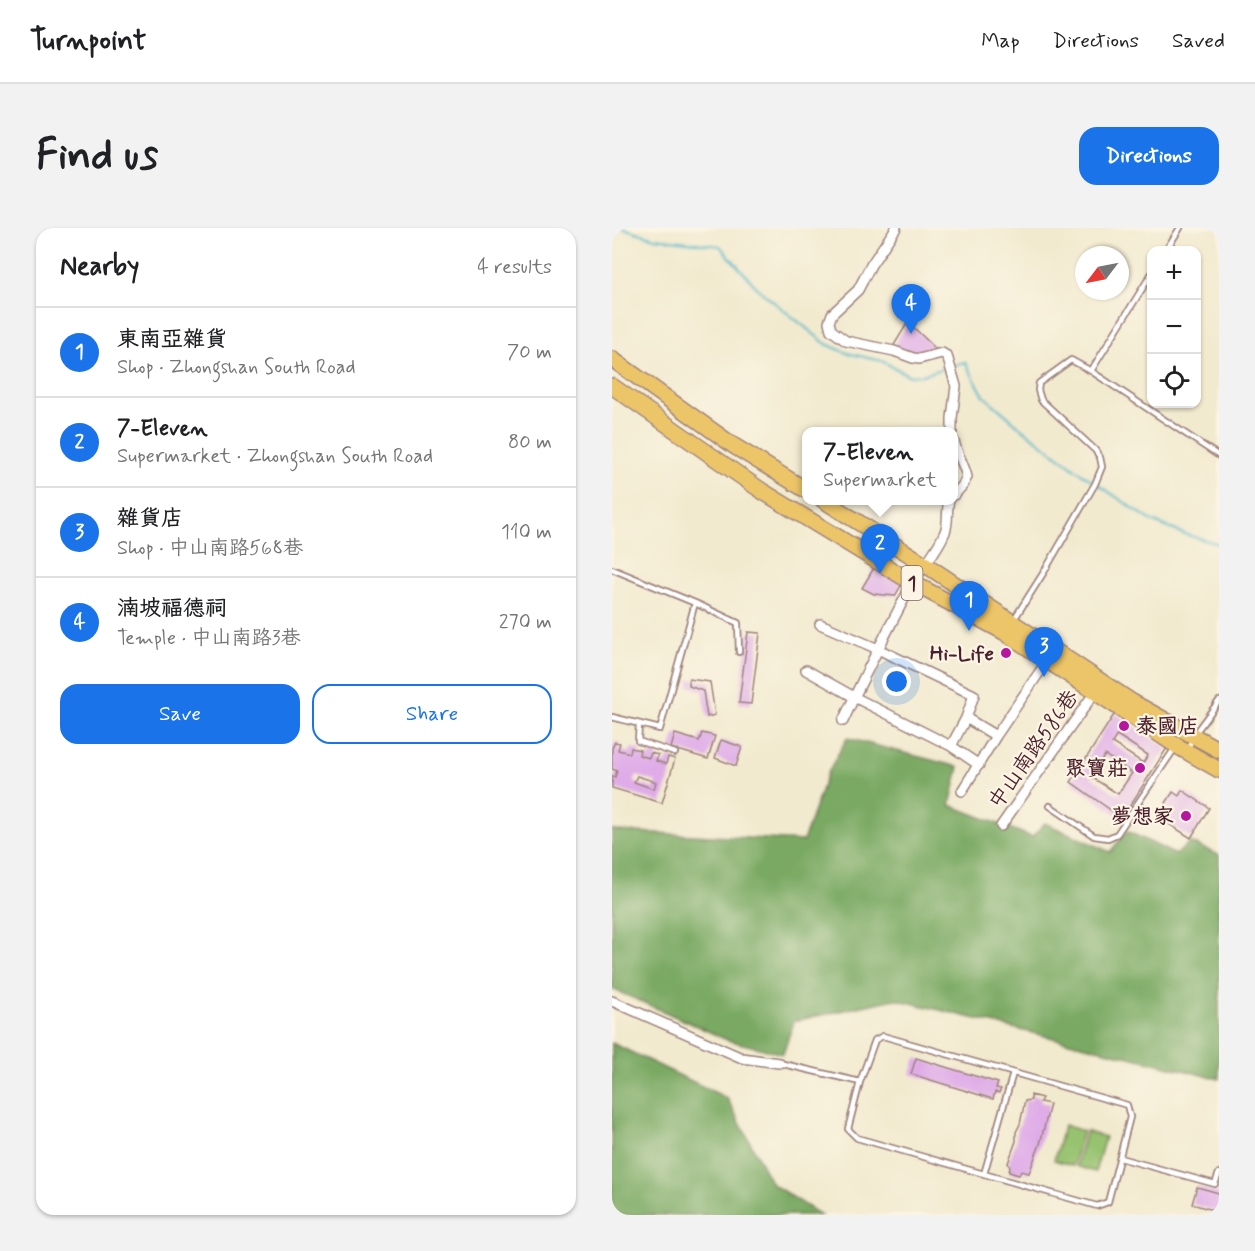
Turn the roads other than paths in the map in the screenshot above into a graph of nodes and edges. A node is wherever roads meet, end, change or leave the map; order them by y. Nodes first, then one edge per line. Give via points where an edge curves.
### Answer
1 (896, 228) edge
2 (1180, 228) edge
3 (1169, 246) edge
4 (1147, 281) edge
5 (612, 359) edge
6 (1091, 371) junction
7 (612, 386) edge
8 (952, 427) edge
9 (958, 454) edge
10 (1219, 456) edge
11 (802, 487) edge
12 (958, 491) edge
13 (829, 505) edge
14 (948, 505) edge
15 (926, 565) junction
16 (612, 569) edge
17 (913, 583) junction
18 (694, 603) junction
19 (820, 624) dead end
20 (1008, 627) junction
21 (878, 649) junction
22 (739, 652) dead end
23 (1047, 661) junction
24 (806, 670) dead end
25 (1095, 692) junction
26 (854, 697) junction
27 (1219, 701) edge
28 (612, 717) edge
29 (966, 718) junction
30 (843, 721) dead end
31 (639, 724) junction
32 (996, 736) junction
33 (1193, 736) junction
34 (951, 746) junction
35 (1182, 749) junction
36 (1219, 750) edge
37 (675, 753) dead end
38 (979, 765) junction
39 (1219, 770) edge
40 (962, 792) dead end
41 (1050, 806) dead end
42 (1001, 826) dead end
43 (612, 1001) edge
44 (779, 1063) joint
45 (1013, 1073) junction
46 (860, 1082) junction
47 (1119, 1158) junction
48 (1219, 1173) edge
49 (984, 1174) junction
50 (1217, 1184) edge

1 - 8 street via 858,290 832,314 831,330 846,341 913,358 942,353 947,356 956,386
2 - 3 lane
4 - 6 lane
5 - 11 main road via 734,446
6 - 10 lane
6 - 20 lane via 1071,360 1039,383 1041,400 1095,450 1102,467 1044,572
7 - 17 main road, 1 via 762,491
9 - 12 street via 967,477
13 - 15 main road, 1
14 - 15 street via 945,532
15 - 17 street
15 - 20 main road, 1
16 - 18 lane
17 - 20 main road, 1
17 - 21 street
18 - 22 lane via 738,622
18 - 31 lane via 660,729
19 - 21 street
20 - 23 main road, 1
20 - 33 main road, 1
21 - 26 street
21 - 29 street via 974,695
23 - 25 main road, 1
23 - 32 street
24 - 26 street
25 - 35 main road, 1
25 - 42 street, 中山南路586巷
26 - 30 street
26 - 34 street
27 - 33 lane
28 - 31 lane
29 - 32 street
29 - 34 street
31 - 37 lane via 639,741
32 - 38 street
33 - 35 lane
33 - 36 main road, 1
34 - 38 street
35 - 39 main road, 1
35 - 41 lane via 1117,834 1108,838 1094,836
38 - 40 street
43 - 44 street via 742,1058
44 - 46 lane
45 - 46 lane via 883,1036 875,1040
45 - 47 lane via 1127,1105 1130,1117
45 - 49 lane
46 - 49 lane via 848,1129 857,1138
47 - 49 lane via 1108,1202 1097,1206
47 - 50 lane
48 - 50 lane

